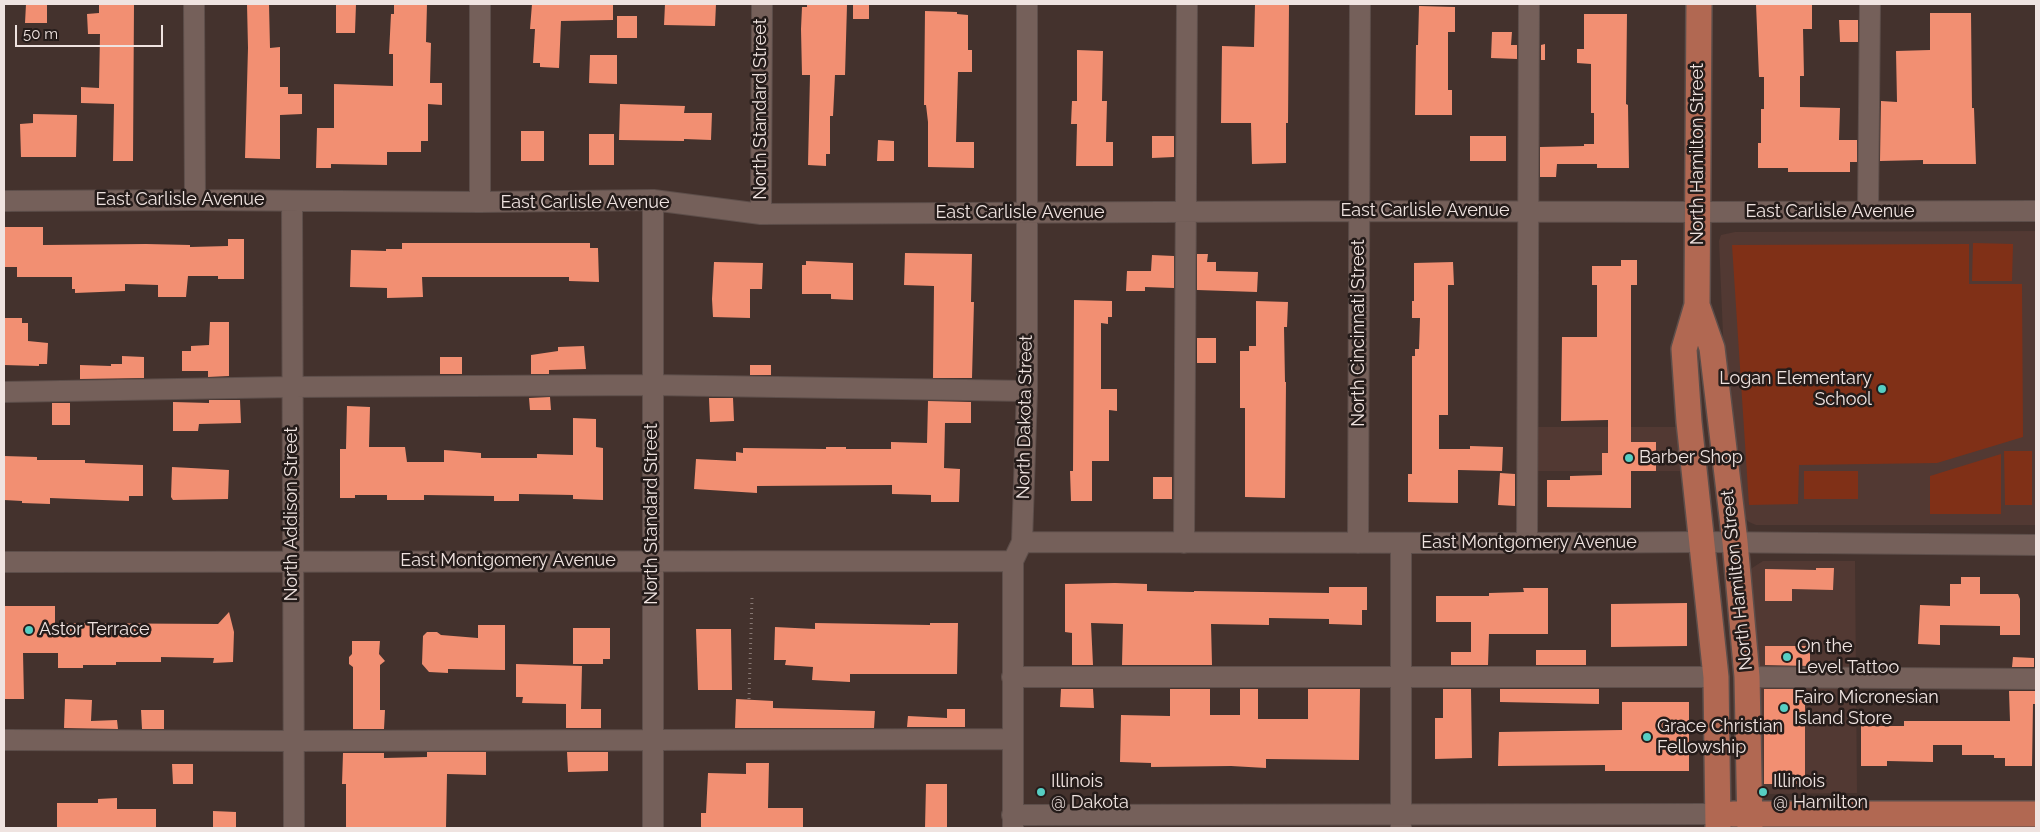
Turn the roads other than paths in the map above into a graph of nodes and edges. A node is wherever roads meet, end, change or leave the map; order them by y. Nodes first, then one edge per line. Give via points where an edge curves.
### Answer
1 (194, 4) edge
2 (480, 4) edge
3 (762, 4) edge
4 (1027, 4) edge
5 (1187, 4) edge
6 (1360, 4) edge
7 (1529, 4) edge
8 (1699, 4) edge
9 (1870, 4) edge
10 (195, 200) junction
11 (653, 200) junction
12 (4, 201) edge
13 (292, 201) junction
14 (480, 202) junction
15 (1359, 211) junction
16 (1868, 211) junction
17 (2036, 211) edge
18 (1187, 212) junction
19 (1528, 212) junction
20 (1697, 212) junction
21 (1026, 213) junction
22 (761, 214) junction
23 (1697, 305) junction
24 (652, 385) junction
25 (292, 387) junction
26 (1027, 391) junction
27 (4, 392) edge
28 (1022, 542) junction
29 (1703, 542) junction
30 (1735, 542) junction
31 (1184, 543) junction
32 (1358, 543) junction
33 (1401, 544) junction
34 (1527, 544) junction
35 (2036, 545) edge
36 (652, 561) junction
37 (1013, 561) junction
38 (4, 562) edge
39 (292, 562) junction
40 (1401, 677) junction
41 (1716, 677) junction
42 (1747, 677) junction
43 (1012, 678) junction
44 (2036, 679) edge
45 (1012, 739) junction
46 (4, 740) edge
47 (652, 740) junction
48 (294, 742) junction
49 (2036, 814) edge
50 (1718, 821) edge
51 (1750, 821) edge
52 (1012, 822) edge
53 (1401, 822) edge
54 (294, 828) edge
55 (653, 828) edge

1 - 10 street
2 - 14 street
3 - 22 street, North Standard Street
4 - 21 street, North Dakota Street
5 - 18 street
6 - 15 street, North Cincinnati Street
7 - 19 street
8 - 20 main road, North Hamilton Street
9 - 16 street
10 - 12 street, East Carlisle Avenue
10 - 13 street, East Carlisle Avenue
11 - 14 street, East Carlisle Avenue
11 - 22 street, East Carlisle Avenue
11 - 24 street, North Standard Street
13 - 14 street, East Carlisle Avenue
13 - 25 street, North Addison Street
15 - 18 street, East Carlisle Avenue
15 - 19 street, East Carlisle Avenue
15 - 32 street, North Cincinnati Street
16 - 17 street, East Carlisle Avenue
16 - 20 street, East Carlisle Avenue
18 - 21 street, East Carlisle Avenue
18 - 31 street
19 - 20 street, East Carlisle Avenue
19 - 34 street
20 - 23 main road, North Hamilton Street
21 - 22 street, East Carlisle Avenue
21 - 26 street, North Dakota Street
23 - 29 main road, North Hamilton Street via 1684,349
23 - 30 main road, North Hamilton Street via 1712,348
24 - 25 street
24 - 26 street
24 - 36 street, North Standard Street
25 - 27 street
25 - 39 street, North Addison Street
26 - 28 street, North Dakota Street
28 - 31 street, East Montgomery Avenue
28 - 37 street, North Dakota Street
29 - 30 street, East Montgomery Avenue
29 - 34 street, East Montgomery Avenue
29 - 41 main road, North Hamilton Street
30 - 35 street, East Montgomery Avenue
30 - 42 main road, North Hamilton Street
31 - 32 street, East Montgomery Avenue
32 - 33 street, East Montgomery Avenue
33 - 34 street, East Montgomery Avenue
33 - 40 street
36 - 37 street, East Montgomery Avenue
36 - 39 street, East Montgomery Avenue
36 - 47 street, North Standard Street
37 - 43 street, North Dakota Street
38 - 39 street, East Montgomery Avenue
39 - 48 street, North Addison Street
40 - 41 street
40 - 43 street
40 - 53 street
41 - 50 main road, North Hamilton Street
42 - 44 street
42 - 51 main road, North Hamilton Street
43 - 45 street, North Dakota Street
45 - 47 street
45 - 52 street, North Dakota Street
46 - 48 street
47 - 48 street
47 - 55 street, North Standard Street
48 - 54 street, North Addison Street
49 - 51 main road
50 - 51 main road
50 - 53 street
52 - 53 street

